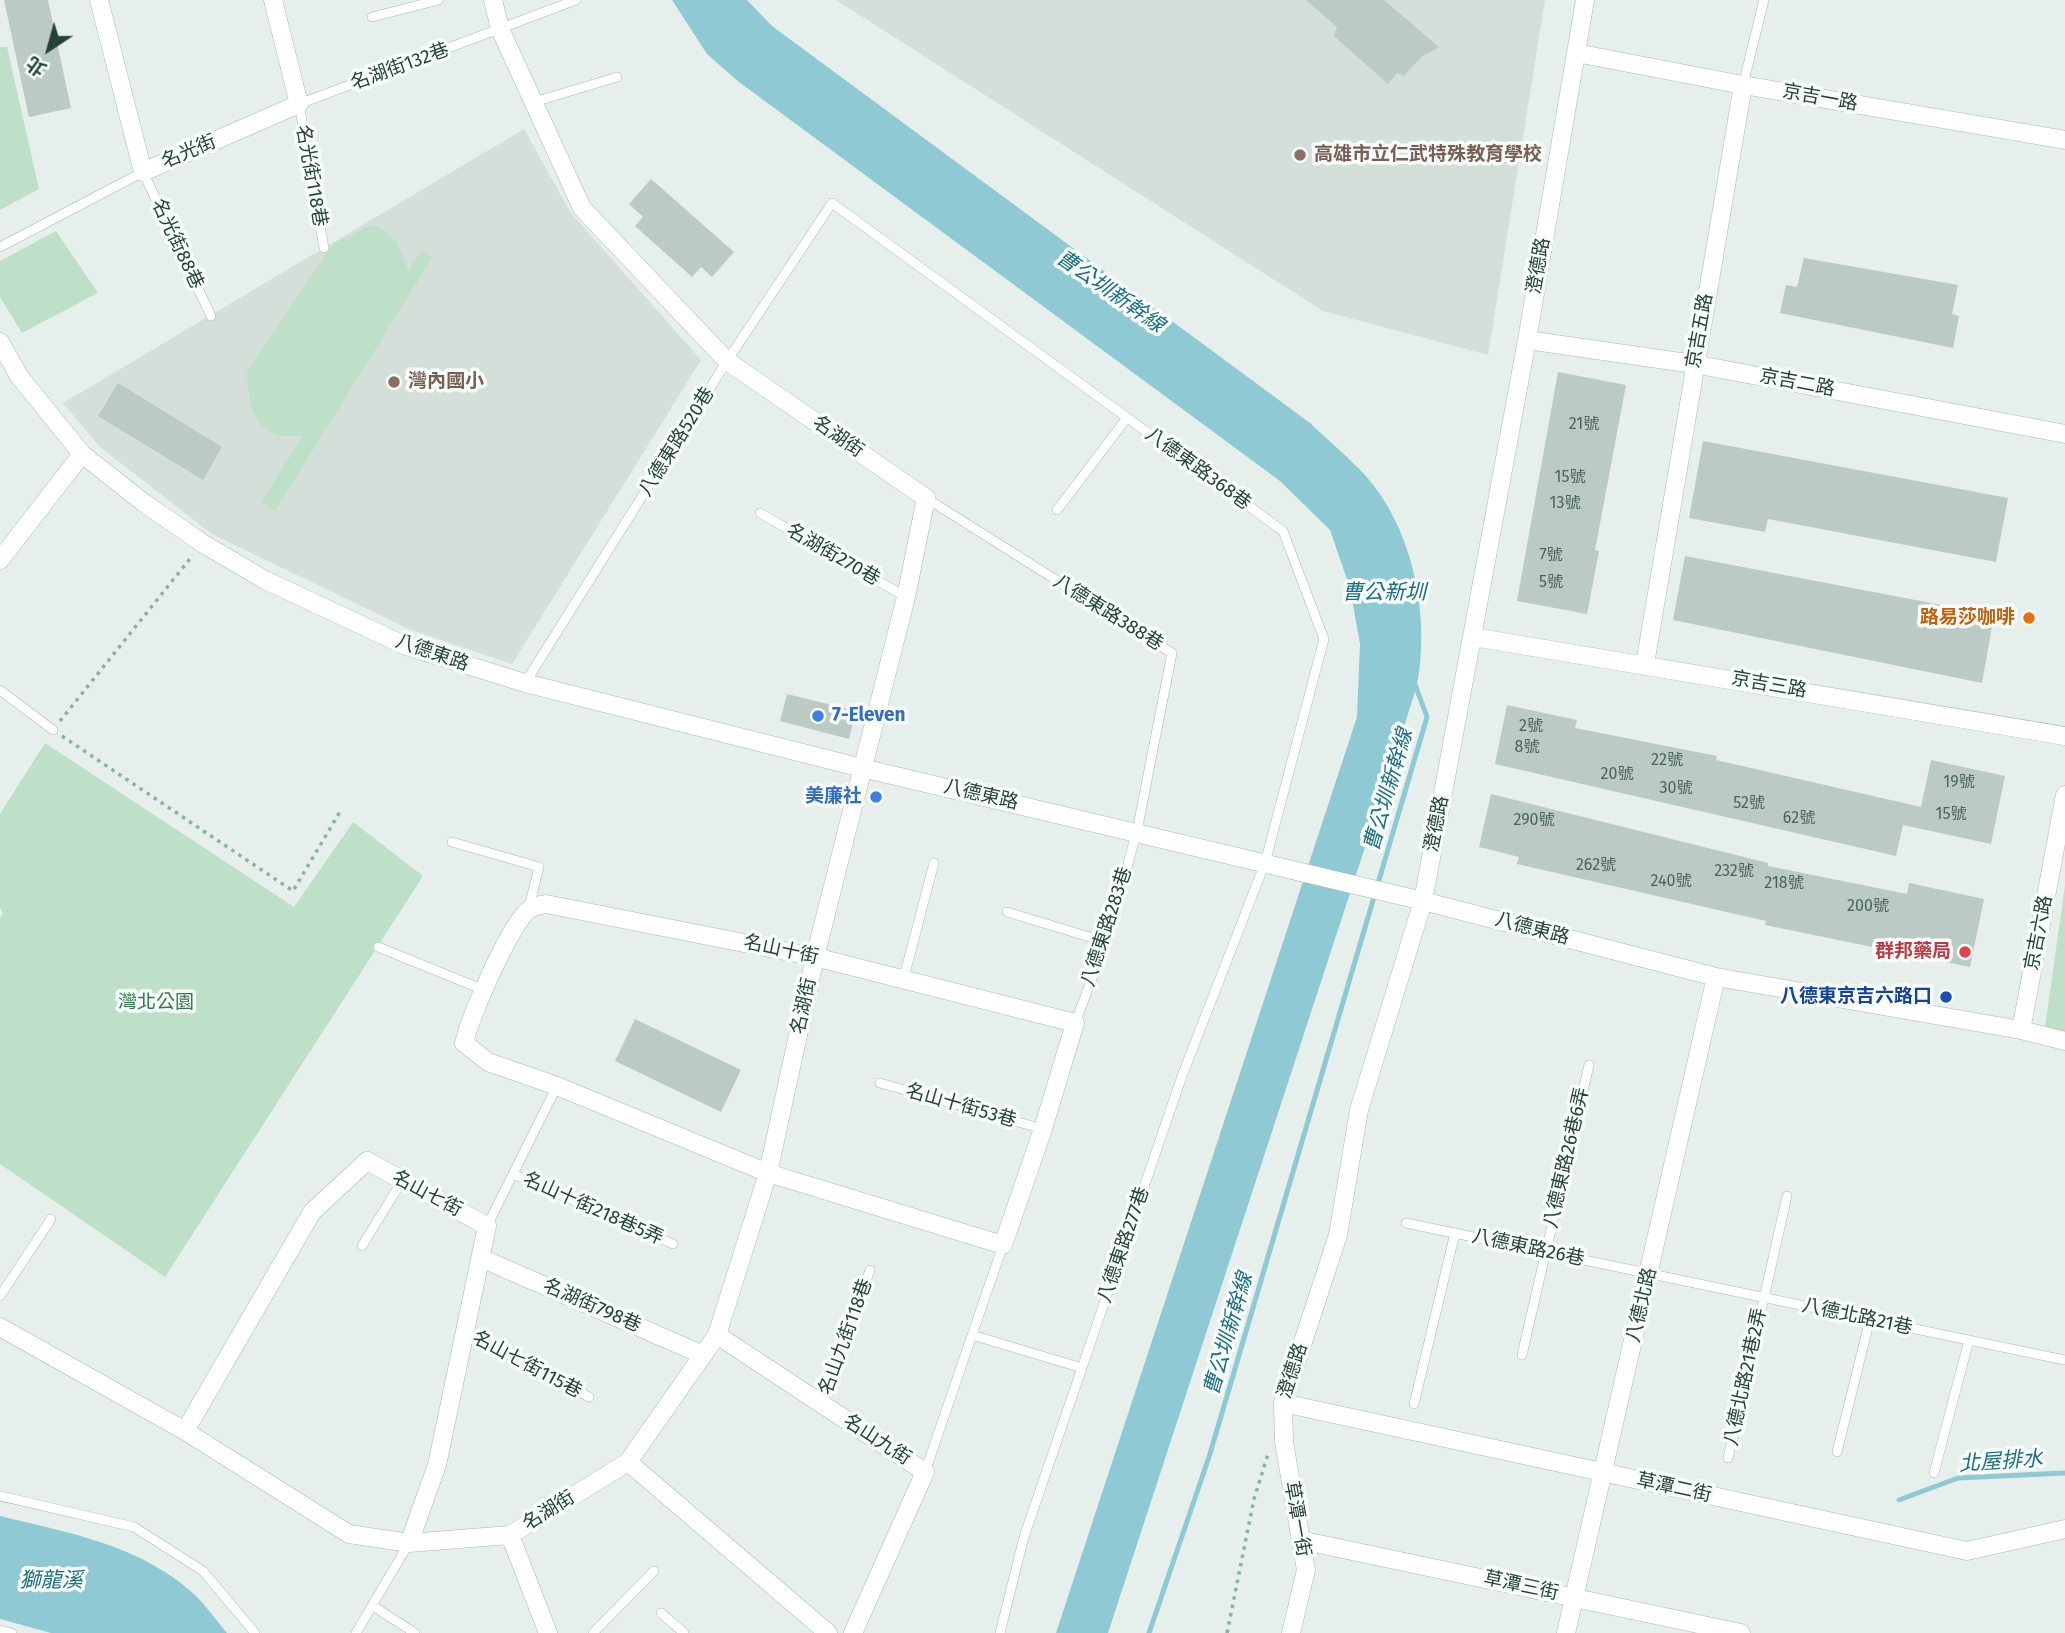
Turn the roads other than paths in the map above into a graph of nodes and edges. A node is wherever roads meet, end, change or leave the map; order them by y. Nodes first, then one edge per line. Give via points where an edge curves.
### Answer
1 (99, 0) edge
2 (273, 0) edge
3 (439, 0) edge
4 (493, 0) edge
5 (576, 0) edge
6 (1585, 0) edge
7 (1764, 0) edge
8 (372, 17) dead end
9 (500, 29) junction
10 (1576, 52) junction
11 (617, 78) dead end
12 (1742, 85) junction
13 (532, 103) junction
14 (299, 104) junction
15 (2065, 140) edge
16 (143, 172) junction
17 (832, 203) joint
18 (0, 247) edge
19 (324, 248) dead end
20 (211, 316) dead end
21 (1527, 340) junction
22 (0, 342) edge
23 (727, 361) junction
24 (1694, 364) junction
25 (1127, 418) junction
26 (2065, 434) edge
27 (82, 454) junction
28 (926, 498) junction
29 (1057, 510) dead end
30 (760, 513) dead end
31 (0, 560) edge
32 (906, 597) junction
33 (1473, 637) junction
34 (1645, 664) junction
35 (525, 683) junction
36 (0, 690) edge
37 (53, 730) road end
38 (2065, 737) edge
39 (862, 768) junction
40 (2065, 795) edge
41 (1137, 831) junction
42 (452, 842) dead end
43 (933, 863) dead end
44 (1265, 863) junction
45 (1423, 901) junction
46 (529, 909) junction
47 (1007, 912) dead end
48 (1106, 942) junction
49 (378, 947) dead end
50 (815, 957) junction
51 (1716, 977) junction
52 (903, 981) junction
53 (484, 990) junction
54 (1075, 1023) junction
55 (2021, 1030) junction
56 (2065, 1041) edge
57 (1589, 1065) dead end
58 (880, 1083) dead end
59 (557, 1086) junction
60 (1043, 1129) junction
61 (768, 1173) junction
62 (513, 1174) junction
63 (402, 1181) junction
64 (1787, 1196) dead end
65 (51, 1219) dead end
66 (1406, 1223) dead end
67 (487, 1226) junction
68 (1455, 1233) junction
69 (673, 1244) dead end
70 (1003, 1245) junction
71 (362, 1246) dead end
72 (1545, 1252) junction
73 (481, 1258) junction
74 (870, 1270) dead end
75 (1650, 1273) junction
76 (0, 1296) edge
77 (1763, 1297) junction
78 (1870, 1320) junction
79 (0, 1327) edge
80 (465, 1332) junction
81 (717, 1335) junction
82 (972, 1335) junction
83 (1969, 1340) junction
84 (1522, 1354) dead end
85 (703, 1355) junction
86 (2065, 1360) edge
87 (1082, 1368) junction
88 (589, 1397) dead end
89 (1283, 1403) junction
90 (822, 1404) junction
91 (1414, 1404) dead end
92 (184, 1431) junction
93 (1837, 1452) dead end
94 (1728, 1458) dead end
95 (628, 1462) junction
96 (925, 1472) junction
97 (1602, 1472) junction
98 (1934, 1473) dead end
99 (0, 1496) edge
100 (2065, 1529) edge
101 (510, 1535) junction
102 (1300, 1540) junction
103 (409, 1544) junction
104 (654, 1571) dead end
105 (1574, 1598) junction
106 (373, 1606) junction
107 (661, 1613) dead end
108 (0, 1630) edge
109 (12, 1633) edge
110 (255, 1633) edge
111 (356, 1633) edge
112 (415, 1633) edge
113 (548, 1633) edge
114 (593, 1633) edge
115 (684, 1633) edge
116 (828, 1633) edge
117 (853, 1633) edge
118 (1000, 1633) edge
119 (1290, 1633) edge
120 (1566, 1633) edge
121 (1741, 1633) edge

1 - 16 street, 名光街
2 - 14 street
3 - 8 lane
4 - 9 street, 名湖街
5 - 9 lane, 名湖街132巷
6 - 10 street, 澄德路
7 - 12 lane, 京吉五路
9 - 13 street, 名湖街
9 - 14 lane, 名湖街132巷
10 - 12 street, 京吉一路
10 - 21 street, 澄德路
11 - 13 lane
12 - 15 street, 京吉一路
12 - 24 street, 京吉五路
13 - 23 street, 名湖街 via 582,208
14 - 16 street, 名光街
14 - 19 lane, 名光街118巷
16 - 18 lane
16 - 20 lane, 名光街88巷
17 - 23 lane, 八德東路520巷
17 - 25 lane, 八德東路368巷
21 - 24 street, 京吉二路
21 - 33 street, 澄德路
22 - 27 street, 八德東路 via 19,376
23 - 28 street, 名湖街
23 - 35 lane, 八德東路520巷
24 - 26 street, 京吉二路
24 - 34 street, 京吉五路
25 - 29 lane
25 - 44 lane, 八德東路368巷 via 1283,531 1324,639
27 - 31 street
27 - 35 street, 八德東路 via 202,543 265,580 406,646
28 - 32 street, 名湖街
28 - 41 lane, 八德東路388巷 via 1172,653
30 - 32 lane, 名湖街270巷
32 - 39 street, 名湖街
33 - 34 street, 京吉三路
33 - 45 street, 澄德路
34 - 38 street, 京吉三路
35 - 39 street, 八德東路
36 - 37 lane
39 - 41 street, 八德東路
39 - 50 street, 名湖街
40 - 55 street, 京吉六路
41 - 44 street, 八德東路
41 - 48 lane, 八德東路283巷
42 - 46 lane via 539,867
43 - 52 lane
44 - 45 street, 八德東路
44 - 87 lane, 八德東路277巷 via 1182,1076
45 - 51 street, 八德東路
45 - 89 street, 澄德路 via 1359,1110 1338,1235
46 - 50 street, 名山十街 via 546,904
46 - 53 street
47 - 48 lane
48 - 54 lane, 八德東路283巷
49 - 53 lane
50 - 52 street, 名山十街
50 - 61 street, 名湖街
51 - 55 street, 八德東路
51 - 75 street, 八德北路
52 - 54 street, 名山十街
53 - 59 street via 464,1043 488,1062
54 - 60 street
55 - 56 street, 八德東路
57 - 72 lane, 八德東路26巷6弄
58 - 60 lane, 名山十街53巷
59 - 61 street
59 - 62 lane
60 - 70 street
61 - 70 street
61 - 81 street, 名湖街
62 - 67 lane
62 - 69 lane, 名山十街218巷5弄
63 - 67 street, 名山七街
63 - 71 lane
63 - 92 street, 名山七街 via 366,1161 312,1212
64 - 77 lane, 八德北路21巷2弄
65 - 76 lane
66 - 68 lane, 八德東路26巷
67 - 73 street
68 - 72 lane, 八德東路26巷
68 - 91 lane
70 - 82 lane
72 - 75 lane, 八德東路26巷
72 - 84 lane, 八德東路26巷6弄
73 - 80 street
73 - 85 street, 名湖街798巷
74 - 90 lane, 名山九街118巷
75 - 77 lane, 八德北路21巷
75 - 97 street, 八德北路
77 - 78 lane, 八德北路21巷
77 - 94 lane, 八德北路21巷2弄
78 - 83 lane, 八德北路21巷
78 - 93 lane
79 - 92 street, 名湖街
80 - 88 lane, 名山七街115巷
80 - 103 street via 437,1465
81 - 85 street, 名湖街
81 - 90 street, 名山九街
82 - 87 lane
82 - 96 lane
83 - 86 lane, 八德北路21巷
83 - 98 lane
85 - 95 street, 名湖街
87 - 118 lane, 八德東路277巷 via 1024,1537
89 - 97 street, 草潭二街
89 - 102 street, 草潭一街 via 1284,1442
90 - 96 street, 名山九街
92 - 103 street, 名湖街 via 349,1534
95 - 101 street, 名湖街
95 - 116 street
96 - 117 street, 名山九街
97 - 100 street, 草潭二街 via 1967,1552
97 - 105 street, 八德北路
99 - 110 lane via 134,1527 202,1571
101 - 103 street, 名湖街
101 - 113 street
102 - 105 street, 草潭三街
102 - 119 street, 草潭一街 via 1306,1570
103 - 106 lane
104 - 114 lane
105 - 120 street, 八德北路
105 - 121 street, 草潭三街
106 - 111 lane
106 - 112 lane
107 - 115 lane
108 - 109 lane

